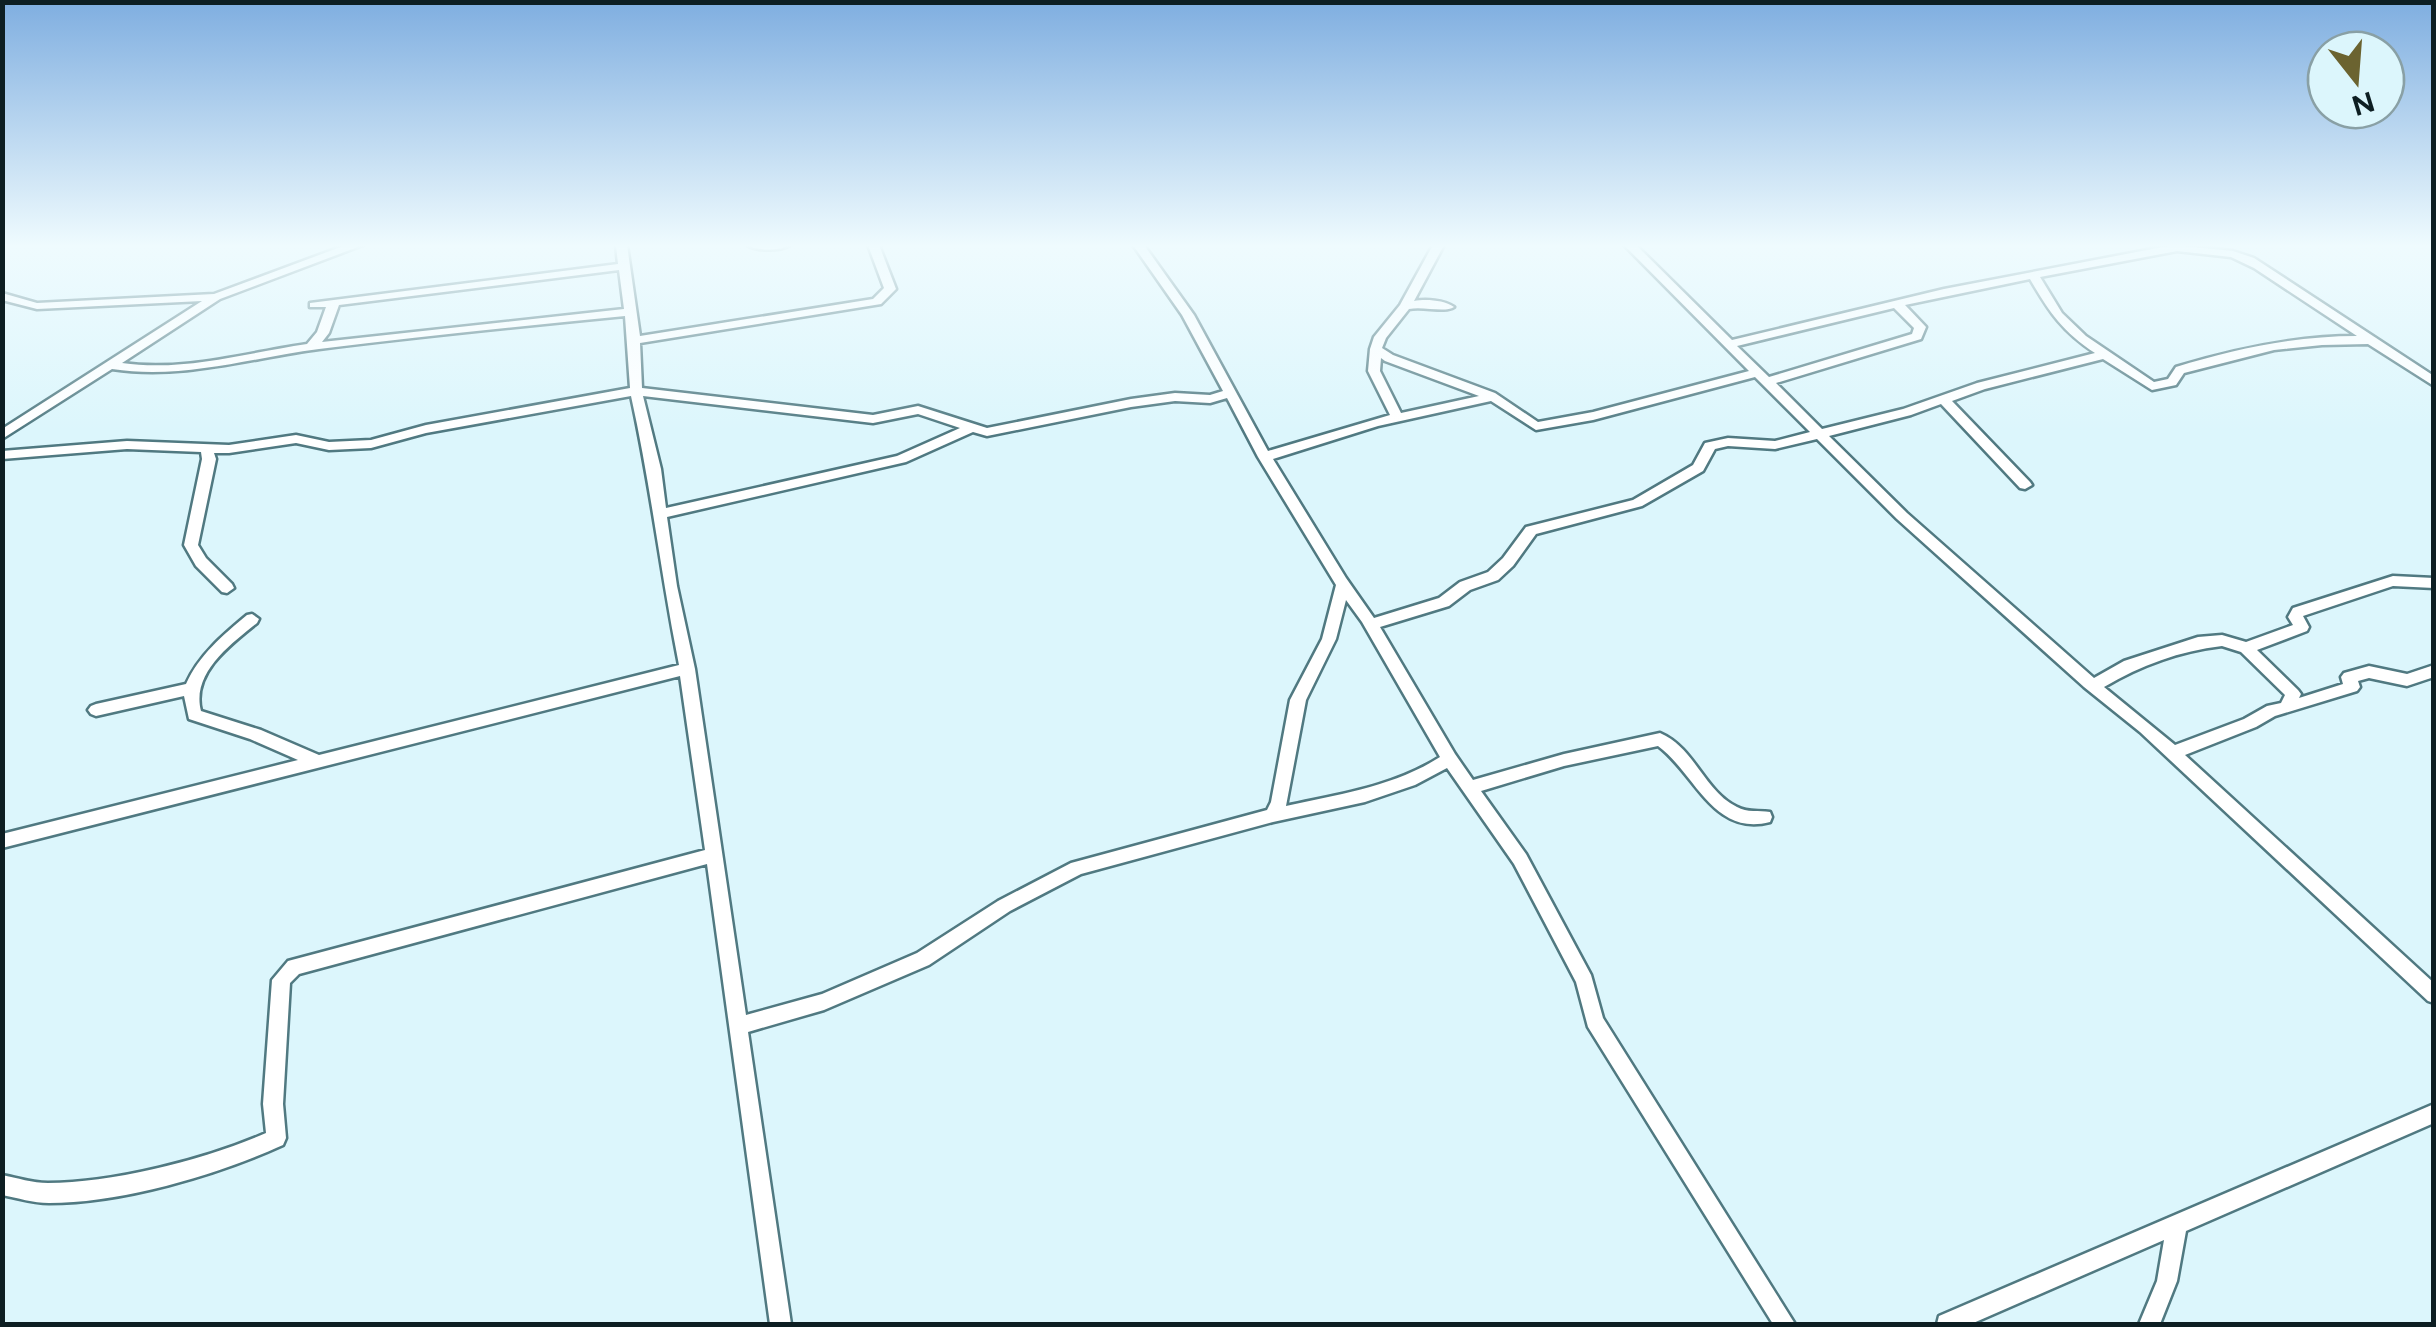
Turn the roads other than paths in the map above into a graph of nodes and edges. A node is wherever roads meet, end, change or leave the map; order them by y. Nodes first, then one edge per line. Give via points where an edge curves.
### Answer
1 (199, 307) edge
2 (332, 307) edge
3 (628, 307) edge
4 (846, 307) edge
5 (1182, 307) edge
6 (1403, 307) edge
7 (1441, 307) edge
8 (1692, 307) edge
9 (1885, 307) edge
10 (1900, 307) edge
11 (2052, 307) edge
12 (2320, 307) edge
13 (1448, 308) dead end
14 (628, 312) junction
15 (634, 340) junction
16 (2370, 340) junction
17 (1730, 344) junction
18 (311, 346) junction
19 (1376, 349) junction
20 (2102, 355) junction
21 (109, 365) junction
22 (1761, 378) junction
23 (2434, 382) edge
24 (636, 390) junction
25 (1230, 393) junction
26 (1493, 397) junction
27 (1942, 398) junction
28 (1397, 417) junction
29 (29, 420) junction
30 (2, 421) edge
31 (969, 429) junction
32 (1820, 432) junction
33 (2, 435) edge
34 (208, 449) junction
35 (2, 455) edge
36 (1265, 457) junction
37 (2026, 485) dead end
38 (659, 514) junction
39 (2434, 583) edge
40 (1343, 585) junction
41 (228, 588) dead end
42 (252, 619) dead end
43 (1371, 624) junction
44 (2246, 648) junction
45 (687, 668) junction
46 (2434, 671) edge
47 (2095, 684) junction
48 (189, 689) junction
49 (2286, 708) junction
50 (96, 710) dead end
51 (2174, 754) junction
52 (1450, 759) junction
53 (316, 761) junction
54 (1469, 788) junction
55 (1273, 815) junction
56 (1764, 817) dead end
57 (2, 841) edge
58 (714, 855) junction
59 (2434, 995) edge
60 (739, 1026) junction
61 (2434, 1112) edge
62 (2, 1186) edge
63 (2177, 1226) junction
64 (782, 1324) edge
65 (1785, 1324) edge
66 (1946, 1324) edge
67 (2150, 1324) edge

1 - 21 street
2 - 18 street
3 - 14 street
4 - 15 street
5 - 25 street
6 - 19 street
7 - 13 street
8 - 17 street
9 - 17 street
10 - 22 street via 1920,327 1917,336
11 - 20 street
12 - 16 street
14 - 15 street
14 - 18 street
15 - 24 street
16 - 20 street via 2244,351 2180,370 2162,386 2143,382
16 - 23 street
17 - 22 street
18 - 21 street via 187,364
19 - 26 street
19 - 28 street via 1374,371
20 - 27 street
21 - 29 street
22 - 26 street via 1536,426
22 - 32 street
24 - 31 street via 873,418 918,410
24 - 34 street via 371,444 329,446 296,438
24 - 38 street
25 - 31 street via 1131,403 997,432
25 - 36 street
26 - 28 street
27 - 32 street
27 - 37 street
28 - 36 street
29 - 30 street
29 - 33 street
31 - 38 street via 901,458
32 - 43 street via 1775,445 1710,446 1698,468 1637,503 1531,530 1493,576 1444,602
32 - 47 street via 1931,542
34 - 35 street via 127,445
34 - 41 street via 191,545
36 - 40 street
38 - 45 street
39 - 44 street via 2393,581 2298,612 2302,628
40 - 43 street
40 - 55 street via 1333,629 1298,700
42 - 48 street
43 - 52 street
44 - 47 street via 2230,640 2198,644 2130,664
44 - 49 street via 2292,694
45 - 53 street
45 - 58 street
46 - 49 street via 2407,680 2363,672 2349,677 2352,687
47 - 51 street
48 - 50 street
48 - 53 street via 194,715
49 - 51 street
51 - 59 street
52 - 54 street
52 - 55 street via 1396,784
53 - 57 street
54 - 56 street via 1660,739 1732,814
54 - 65 street via 1557,922 1595,1021
55 - 60 street via 1077,868 923,959 824,1002
58 - 60 street
58 - 62 street via 294,968 281,980 272,1104 276,1138 247,1154 113,1184 47,1193
60 - 64 street
61 - 63 street
63 - 66 street
63 - 67 street

